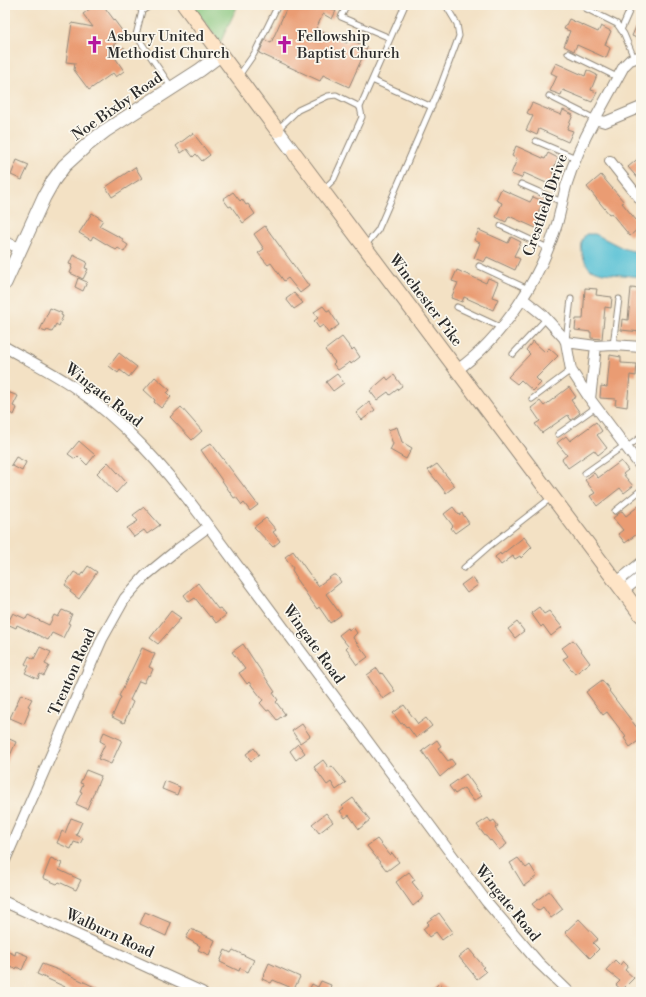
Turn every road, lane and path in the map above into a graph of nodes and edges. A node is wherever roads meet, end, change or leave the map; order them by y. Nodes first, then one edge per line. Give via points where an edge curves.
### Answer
1 (137, 5) edge
2 (151, 5) edge
3 (184, 5) edge
4 (278, 5) edge
5 (347, 5) edge
6 (405, 5) edge
7 (448, 5) edge
8 (585, 5) edge
9 (632, 5) edge
10 (142, 11) junction
11 (621, 30) junction
12 (390, 38) junction
13 (568, 53) dead end
14 (220, 55) junction
15 (637, 57) edge
16 (617, 77) junction
17 (238, 78) junction
18 (372, 80) junction
19 (172, 88) junction
20 (550, 96) dead end
21 (432, 107) junction
22 (641, 107) edge
23 (360, 108) junction
24 (596, 119) junction
25 (277, 130) junction
26 (536, 141) dead end
27 (295, 154) joint
28 (576, 158) junction
29 (610, 161) dead end
30 (521, 184) dead end
31 (322, 191) junction
32 (641, 200) edge
33 (562, 202) junction
34 (501, 226) dead end
35 (5, 242) edge
36 (364, 246) junction
37 (20, 248) junction
38 (548, 248) junction
39 (479, 266) dead end
40 (5, 284) edge
41 (529, 289) junction
42 (523, 299) junction
43 (571, 299) dead end
44 (619, 299) dead end
45 (457, 307) dead end
46 (547, 318) junction
47 (500, 327) junction
48 (566, 342) junction
49 (613, 345) junction
50 (596, 346) junction
51 (5, 347) edge
52 (641, 347) edge
53 (513, 354) dead end
54 (457, 370) junction
55 (570, 370) junction
56 (532, 399) dead end
57 (593, 403) junction
58 (558, 434) dead end
59 (641, 437) edge
60 (626, 446) junction
61 (641, 467) edge
62 (585, 473) dead end
63 (641, 490) edge
64 (553, 497) junction
65 (615, 511) dead end
66 (208, 527) junction
67 (641, 563) edge
68 (464, 568) dead end
69 (641, 577) edge
70 (620, 587) junction
71 (641, 615) edge
72 (5, 860) edge
73 (5, 902) edge
74 (202, 992) edge
75 (569, 992) edge

1 - 10 lane
2 - 10 lane
3 - 14 main road, Winchester Pike
4 - 17 lane via 254,54
5 - 12 lane via 341,17
6 - 12 lane
7 - 21 lane via 457,24 459,36
8 - 11 lane via 585,8 617,24
9 - 11 lane
10 - 19 lane via 136,35
11 - 15 lane
12 - 18 lane
13 - 16 lane
14 - 17 main road, Winchester Pike
14 - 19 street, Noe Bixby Road
15 - 16 street, Crestfield Drive via 624,66
16 - 24 street, Crestfield Drive
17 - 25 main road, Winchester Pike
18 - 21 lane
18 - 23 lane
19 - 37 street, Noe Bixby Road via 105,131 64,166 53,181
20 - 24 lane
21 - 36 lane via 378,230
22 - 24 street via 606,122
23 - 25 lane via 336,95 328,96 298,110
23 - 31 lane via 362,117 334,179
24 - 28 street, Crestfield Drive
25 - 27 street, Winchester Pike
26 - 28 lane
27 - 31 main road, Winchester Pike
28 - 33 street, Crestfield Drive
29 - 32 street
30 - 33 lane
31 - 36 main road, Winchester Pike
33 - 38 street, Crestfield Drive
34 - 38 lane
35 - 37 street
36 - 54 main road, Winchester Pike
37 - 40 street, Noe Bixby Road
38 - 41 street, Crestfield Drive
39 - 41 lane
41 - 42 street, Crestfield Drive
42 - 46 street
42 - 47 street, Crestfield Drive
43 - 48 lane
44 - 49 lane
45 - 47 lane
46 - 48 street
46 - 53 lane
47 - 54 street, Crestfield Drive via 477,354
48 - 50 street
48 - 55 street
49 - 50 street
49 - 52 street
50 - 57 street
51 - 66 street, Wingate Road via 74,388 124,427 178,486
54 - 64 main road, Winchester Pike
55 - 56 lane
55 - 57 street
57 - 58 lane
57 - 60 street
59 - 60 lane
60 - 61 street
60 - 62 lane
63 - 65 lane
64 - 68 lane
64 - 70 main road, Winchester Pike
66 - 72 street, Trenton Road via 145,576 125,598 100,645
66 - 75 street, Wingate Road via 486,901 538,962
67 - 70 street
69 - 70 street
70 - 71 main road, Winchester Pike
73 - 74 street, Walburn Road

